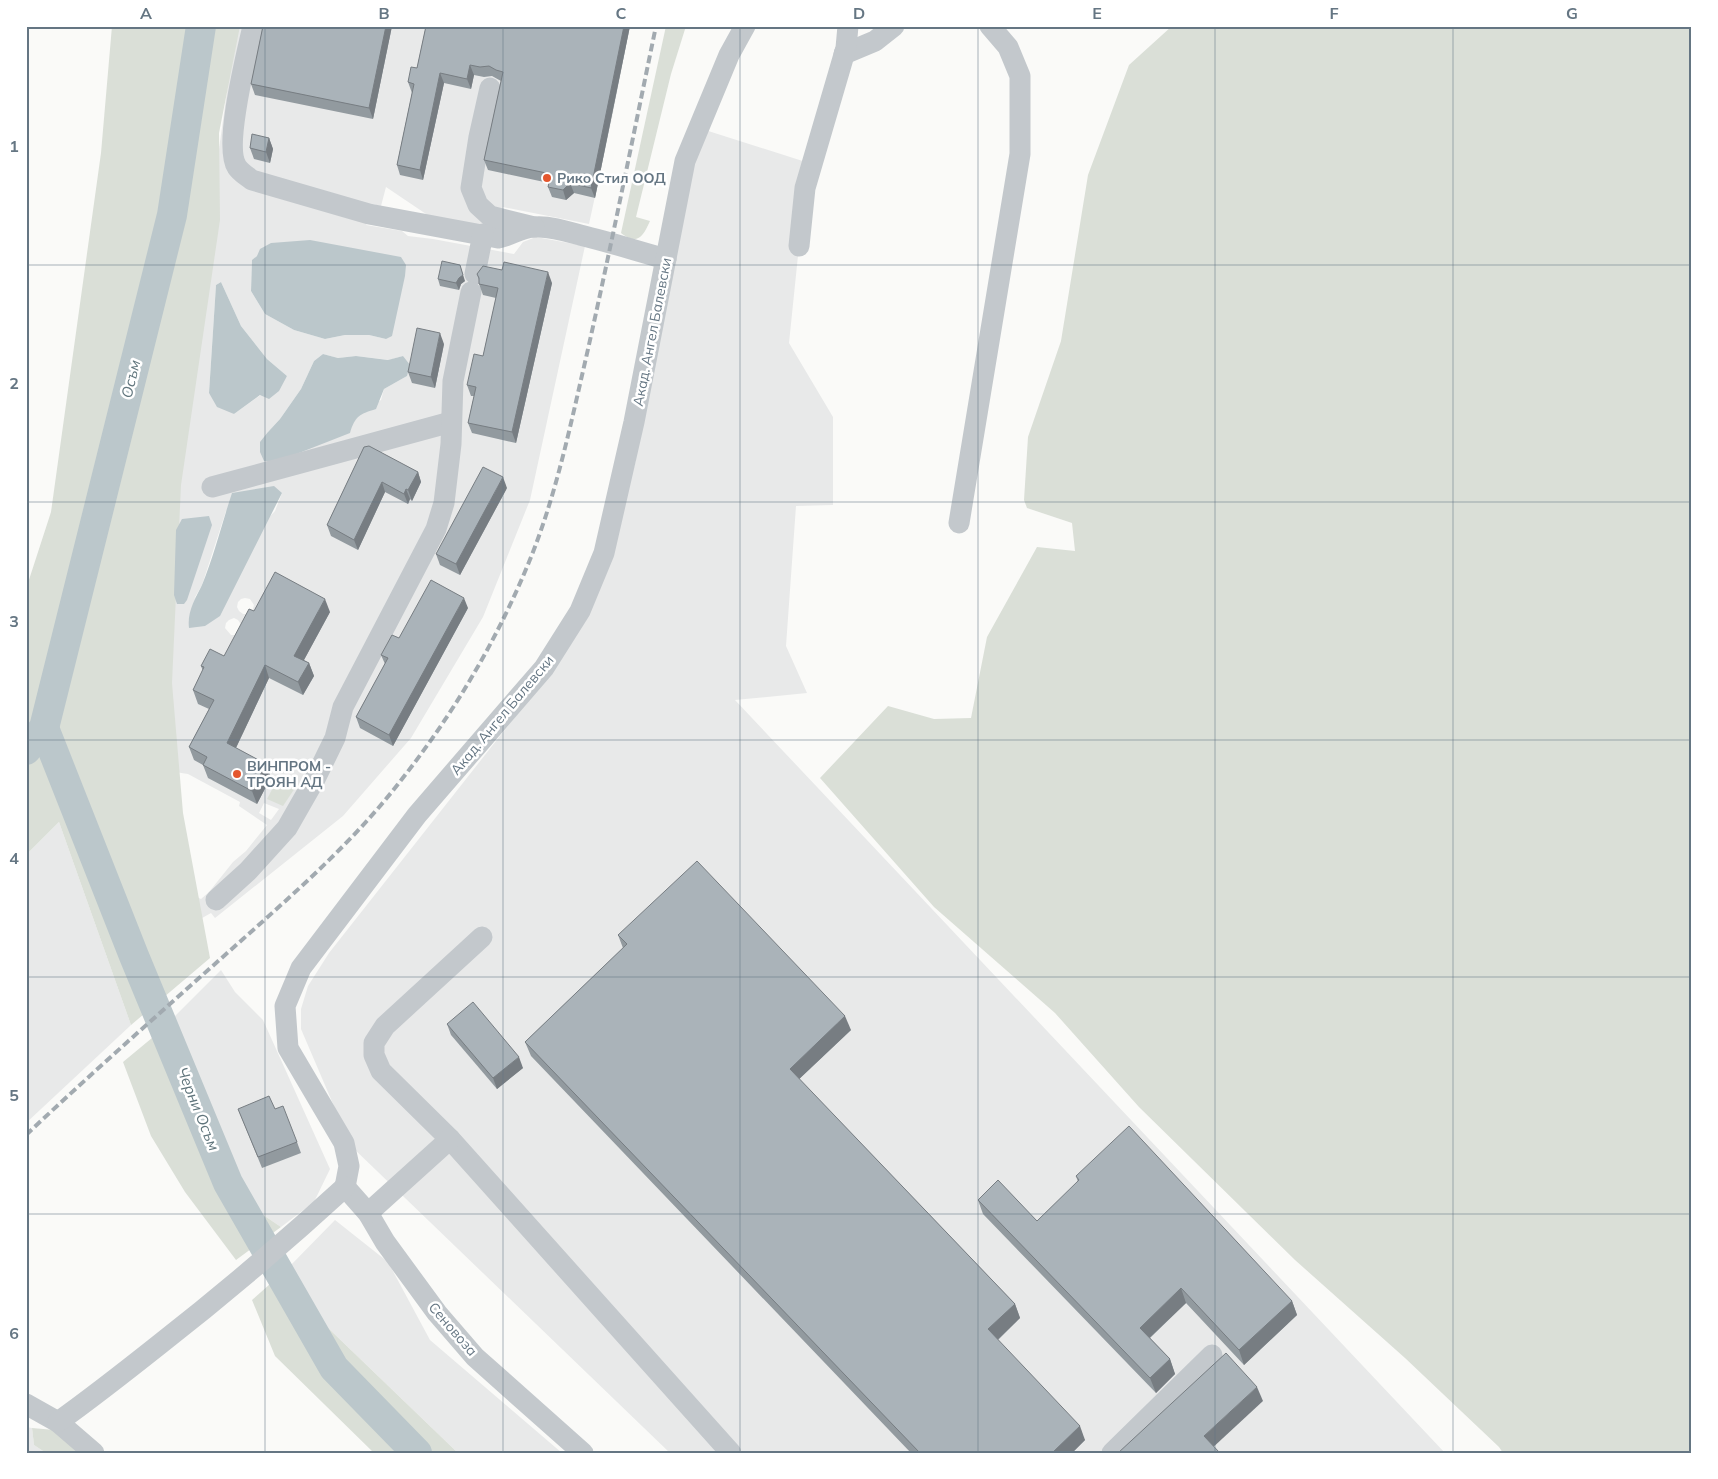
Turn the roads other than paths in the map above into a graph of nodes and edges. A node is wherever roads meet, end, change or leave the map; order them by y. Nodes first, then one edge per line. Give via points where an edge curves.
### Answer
1 (253, 26) edge
2 (745, 26) edge
3 (848, 26) edge
4 (894, 26) edge
5 (990, 26) edge
6 (844, 54) junction
7 (490, 88) dead end
8 (534, 227) junction
9 (483, 234) junction
10 (799, 246) dead end
11 (666, 259) junction
12 (451, 422) junction
13 (212, 488) dead end
14 (959, 523) dead end
15 (216, 900) dead end
16 (482, 937) dead end
17 (450, 1138) junction
18 (345, 1187) junction
19 (368, 1213) junction
20 (1212, 1355) dead end
21 (26, 1404) edge
22 (58, 1422) junction
23 (94, 1453) edge
24 (583, 1453) edge
25 (730, 1453) edge
26 (1112, 1453) edge

1 - 9 street via 232,133 236,167 252,180 369,214
2 - 11 street, Акад. Ангел Балевски via 729,55 685,162
3 - 6 street
4 - 6 street via 874,41
5 - 14 street via 1008,47 1020,76 1020,154
6 - 10 street via 806,188
7 - 8 street via 471,188 478,205 490,216
8 - 9 street via 508,237
8 - 11 street via 569,232
9 - 12 street via 453,381
11 - 18 street, Акад. Ангел Балевски via 604,553 580,611 544,668 417,815 301,968 285,1006 288,1048 344,1143 349,1166
12 - 13 street
12 - 15 street via 444,503 436,529 343,708 335,738 315,779 287,828
16 - 17 street via 384,1026 374,1043 374,1055 381,1070
17 - 19 street
17 - 25 street
18 - 19 street, Сеновоза
18 - 22 street via 221,1296
19 - 24 street, Сеновоза via 437,1313 475,1357
20 - 26 street
21 - 22 street
22 - 23 street

